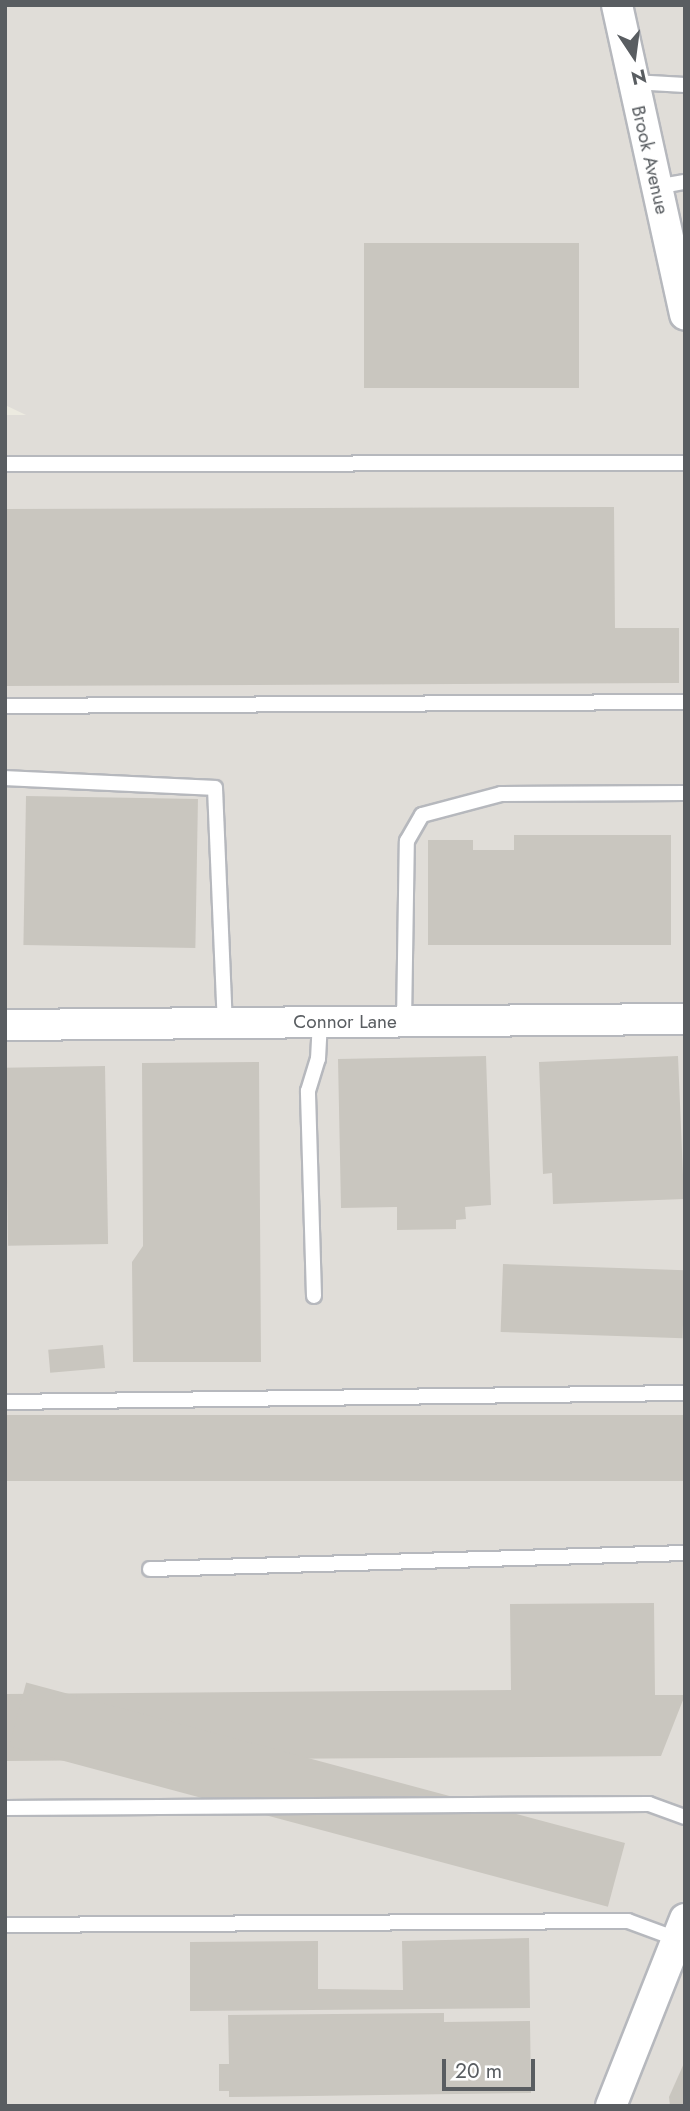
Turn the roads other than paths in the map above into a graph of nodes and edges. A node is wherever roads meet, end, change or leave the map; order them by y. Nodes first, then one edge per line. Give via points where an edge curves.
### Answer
1 (617, 5) edge
2 (633, 82) junction
3 (685, 85) edge
4 (671, 185) edge
5 (680, 268) edge
6 (685, 315) edge
7 (685, 463) edge
8 (5, 464) edge
9 (685, 702) edge
10 (5, 706) edge
11 (5, 778) edge
12 (685, 793) edge
13 (685, 1019) edge
14 (320, 1022) junction
15 (404, 1022) junction
16 (225, 1023) junction
17 (5, 1025) edge
18 (314, 1296) dead end
19 (685, 1393) edge
20 (5, 1402) edge
21 (685, 1553) edge
22 (150, 1570) dead end
23 (5, 1808) edge
24 (685, 1817) edge
25 (5, 1925) edge
26 (681, 1929) edge
27 (611, 2106) edge

1 - 2 street, Brook Avenue
2 - 3 lane
2 - 4 street, Brook Avenue
4 - 5 street, Brook Avenue
5 - 6 street, Brook Avenue
7 - 8 lane
9 - 10 lane
11 - 16 lane via 215,788
12 - 15 lane via 501,794 422,815 407,841
13 - 15 street, Connor Lane
14 - 15 street, Connor Lane
14 - 16 street, Connor Lane
14 - 18 lane via 318,1059 308,1091
16 - 17 street, Connor Lane
19 - 20 lane
21 - 22 lane
23 - 24 lane via 649,1804
25 - 26 lane via 628,1921
26 - 27 street

